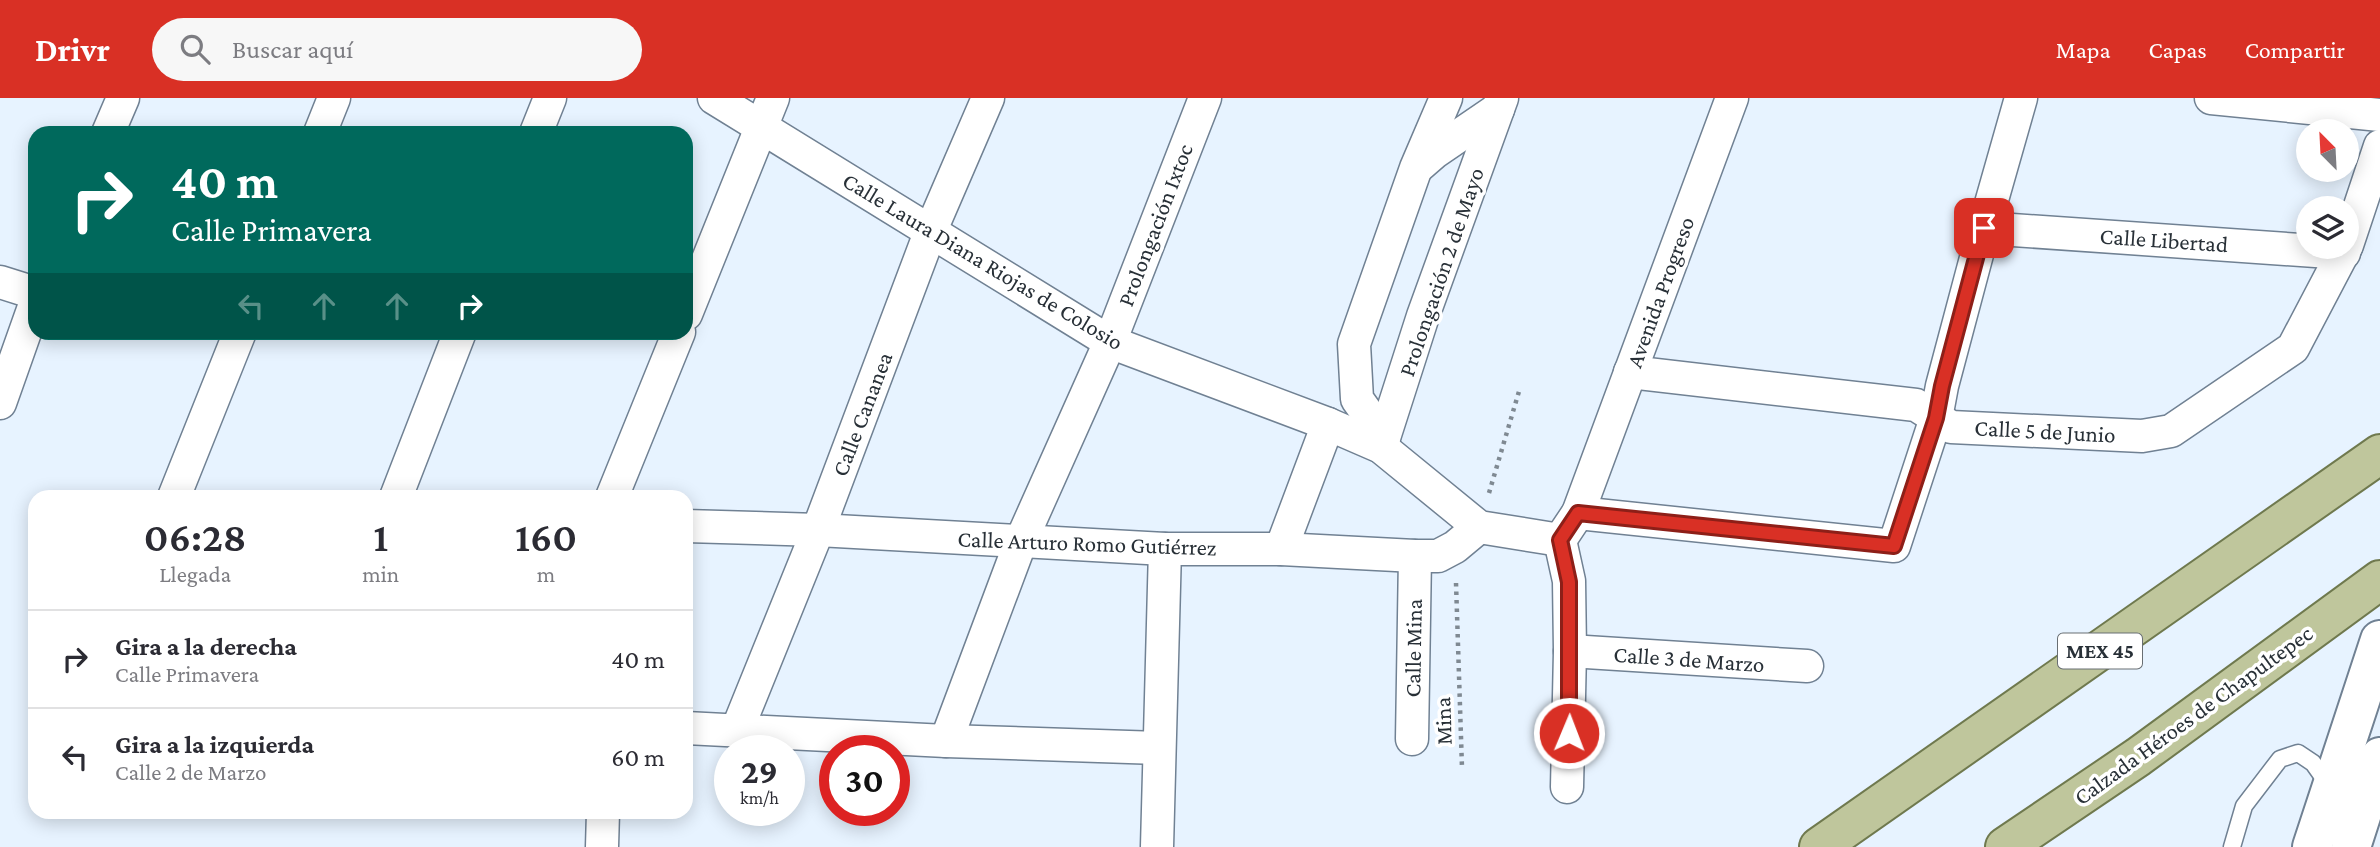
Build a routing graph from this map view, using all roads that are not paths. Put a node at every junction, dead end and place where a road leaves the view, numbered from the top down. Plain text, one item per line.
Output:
1 (123, 98) edge
2 (334, 98) edge
3 (550, 98) edge
4 (714, 98) edge
5 (773, 98) edge
6 (988, 98) edge
7 (1205, 98) edge
8 (1446, 98) edge
9 (1732, 98) edge
10 (2021, 98) edge
11 (2211, 98) edge
12 (1500, 104) edge
13 (2380, 115) edge
14 (111, 126) edge
15 (323, 126) edge
16 (539, 126) edge
17 (761, 128) junction
18 (2380, 146) edge
19 (1416, 168) junction
20 (2359, 209) edge
21 (1984, 228) junction
22 (931, 230) junction
23 (2296, 245) edge
24 (2340, 259) edge
25 (0, 282) edge
26 (28, 291) edge
27 (693, 297) edge
28 (28, 324) edge
29 (237, 340) edge
30 (457, 340) edge
31 (675, 340) edge
32 (1110, 342) junction
33 (1630, 372) junction
34 (0, 402) edge
35 (1936, 418) junction
36 (1328, 424) junction
37 (1383, 442) junction
38 (2380, 454) edge
39 (177, 490) edge
40 (399, 490) edge
41 (615, 490) edge
42 (1583, 500) junction
43 (693, 526) edge
44 (818, 530) junction
45 (1467, 537) junction
46 (1560, 540) junction
47 (1021, 541) junction
48 (1165, 549) junction
49 (1281, 549) junction
50 (1415, 556) junction
51 (2380, 580) edge
52 (2380, 640) edge
53 (1570, 651) junction
54 (1807, 666) dead end
55 (693, 728) edge
56 (737, 730) junction
57 (1412, 739) dead end
58 (946, 741) junction
59 (1159, 748) junction
60 (2380, 757) edge
61 (2335, 775) junction
62 (1567, 787) dead end
63 (603, 819) edge
64 (601, 847) edge
65 (1157, 847) edge
66 (1819, 847) edge
67 (2005, 847) edge
68 (2232, 847) edge
69 (2312, 847) edge
70 (2351, 847) edge

1 - 14 street
2 - 15 street
3 - 16 street
4 - 17 street, Calle Laura Diana Riojas de Colosio
5 - 17 street
6 - 22 street, Calle Cananea
7 - 32 street, Prolongación Ixtoc
8 - 19 street
9 - 33 street, Avenida Progreso
10 - 21 street
11 - 13 street
12 - 19 street
12 - 37 street, Prolongación 2 de Mayo
17 - 22 street, Calle Laura Diana Riojas de Colosio
17 - 27 street
18 - 20 street, Calle 5 de Junio
19 - 37 street
21 - 23 street, Calle Libertad
21 - 35 street
22 - 32 street, Calle Laura Diana Riojas de Colosio
22 - 44 street, Calle Cananea
24 - 35 street, Calle 5 de Junio
25 - 26 street
28 - 34 street
29 - 39 street
30 - 40 street
31 - 41 street
32 - 36 street, Calle Laura Diana Riojas de Colosio
32 - 47 street, Prolongación Ixtoc
33 - 35 street, Calle 5 de Junio
33 - 42 street, Avenida Progreso
35 - 42 street
36 - 37 street, Calle Laura Diana Riojas de Colosio
36 - 49 street
37 - 45 street
38 - 66 main road, MEX 45
42 - 46 street, Avenida Progreso
43 - 44 street, Calle Arturo Romo Gutiérrez
44 - 47 street, Calle Arturo Romo Gutiérrez
44 - 56 street, Calle Cananea
45 - 46 street
45 - 50 street, Calle Arturo Romo Gutiérrez
46 - 53 street
47 - 48 street, Calle Arturo Romo Gutiérrez
47 - 58 street, Prolongación Ixtoc
48 - 49 street, Calle Arturo Romo Gutiérrez
48 - 59 street
49 - 50 street, Calle Arturo Romo Gutiérrez
50 - 57 street, Calle Mina
51 - 67 main road, Calzada Héroes de Chapultepec
52 - 61 main road
53 - 54 street, Calle 3 de Marzo
53 - 62 street
55 - 56 street
56 - 58 street
58 - 59 street
59 - 65 street
60 - 70 main road
61 - 68 lane
61 - 69 main road
63 - 64 street

